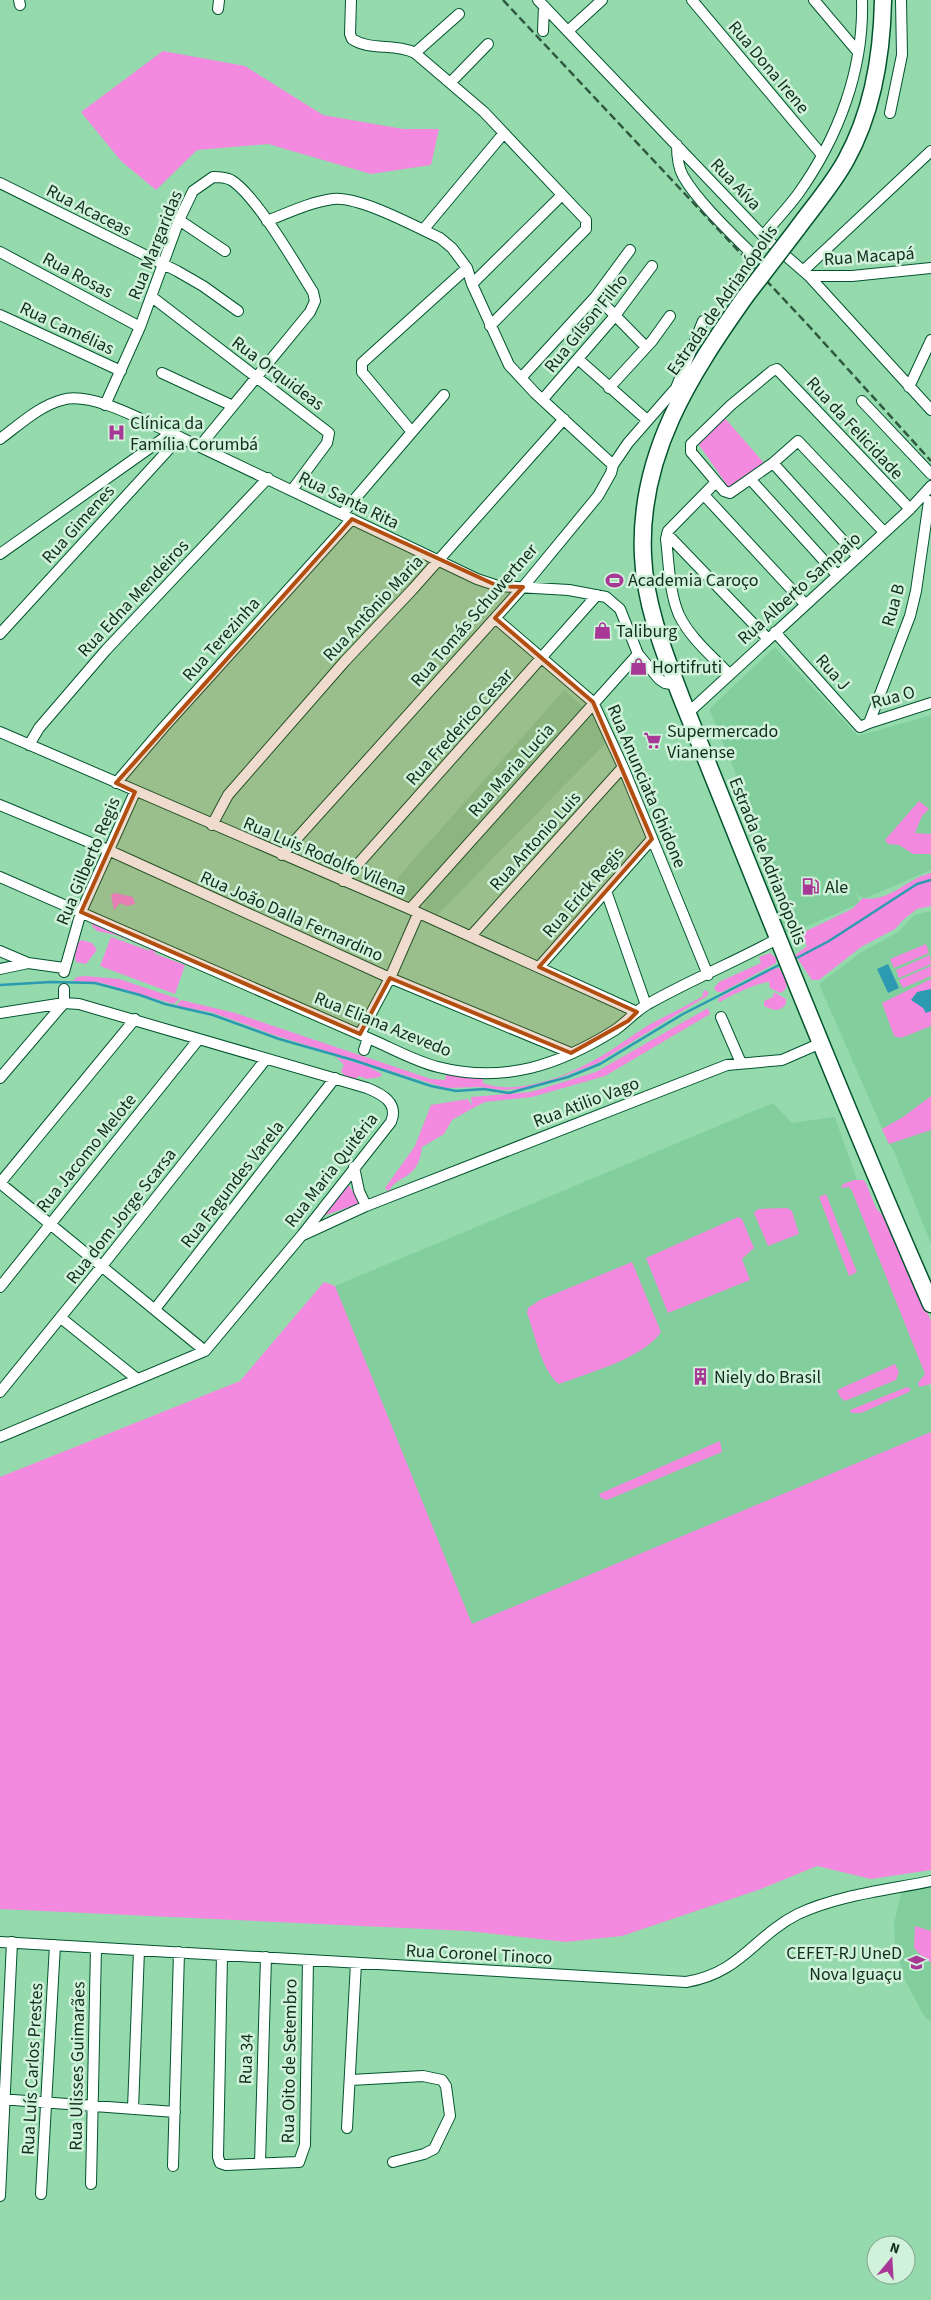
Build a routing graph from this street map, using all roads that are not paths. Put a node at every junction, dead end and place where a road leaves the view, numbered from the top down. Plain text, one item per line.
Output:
1 (350, 0) edge
2 (602, 0) edge
3 (692, 0) edge
4 (814, 0) edge
5 (862, 0) edge
6 (883, 0) edge
7 (901, 0) edge
8 (541, 3) edge
9 (459, 14) dead end
10 (544, 31) dead end
11 (568, 31) junction
12 (488, 44) dead end
13 (858, 52) junction
14 (415, 53) junction
15 (450, 83) junction
16 (890, 112) dead end
17 (504, 133) junction
18 (677, 145) junction
19 (931, 151) edge
20 (822, 155) junction
21 (0, 183) edge
22 (562, 195) junction
23 (284, 215) junction
24 (179, 220) junction
25 (267, 221) junction
26 (423, 230) junction
27 (275, 234) junction
28 (762, 236) junction
29 (630, 250) dead end
30 (225, 251) dead end
31 (0, 252) edge
32 (754, 256) dead end
33 (163, 266) junction
34 (652, 266) dead end
35 (467, 268) junction
36 (931, 268) edge
37 (806, 273) junction
38 (472, 284) junction
39 (596, 296) junction
40 (152, 297) junction
41 (238, 311) dead end
42 (0, 316) edge
43 (670, 316) dead end
44 (614, 317) junction
45 (703, 321) dead end
46 (490, 326) junction
47 (140, 328) junction
48 (931, 340) edge
49 (646, 347) junction
50 (578, 359) junction
51 (121, 371) junction
52 (162, 373) dead end
53 (257, 377) junction
54 (521, 378) junction
55 (909, 387) junction
56 (609, 388) junction
57 (679, 390) junction
58 (444, 395) dead end
59 (543, 399) junction
60 (862, 400) dead end
61 (927, 401) edge
62 (105, 405) junction
63 (232, 406) junction
64 (931, 410) edge
65 (564, 419) junction
66 (647, 420) junction
67 (412, 432) junction
68 (176, 435) junction
69 (0, 439) edge
70 (200, 446) junction
71 (773, 463) junction
72 (613, 465) junction
73 (931, 474) edge
74 (268, 478) junction
75 (752, 480) junction
76 (716, 482) junction
77 (931, 486) edge
78 (292, 490) junction
79 (704, 495) junction
80 (927, 500) edge
81 (910, 509) junction
82 (342, 514) junction
83 (352, 519) junction
84 (884, 532) junction
85 (666, 534) junction
86 (0, 554) edge
87 (858, 556) junction
88 (438, 561) junction
89 (837, 575) junction
90 (522, 587) junction
91 (597, 595) junction
92 (805, 604) junction
93 (495, 618) junction
94 (0, 634) edge
95 (771, 635) junction
96 (638, 654) junction
97 (542, 658) junction
98 (729, 674) junction
99 (676, 685) junction
100 (594, 702) junction
101 (931, 704) edge
102 (688, 713) junction
103 (871, 719) junction
104 (0, 732) edge
105 (29, 745) junction
106 (623, 767) junction
107 (116, 783) junction
108 (136, 792) junction
109 (0, 806) edge
110 (212, 825) junction
111 (652, 839) junction
112 (108, 850) junction
113 (282, 854) junction
114 (0, 877) edge
115 (343, 881) junction
116 (606, 892) junction
117 (81, 912) junction
118 (414, 912) junction
119 (471, 936) junction
120 (779, 943) junction
121 (0, 951) edge
122 (28, 963) junction
123 (540, 967) junction
124 (0, 969) edge
125 (708, 975) junction
126 (390, 978) junction
127 (64, 988) dead end
128 (64, 1003) junction
129 (646, 1005) junction
130 (636, 1012) junction
131 (0, 1013) edge
132 (721, 1017) dead end
133 (135, 1019) junction
134 (364, 1036) junction
135 (198, 1040) junction
136 (821, 1043) junction
137 (364, 1050) dead end
138 (572, 1053) junction
139 (266, 1059) junction
140 (741, 1063) junction
141 (0, 1078) edge
142 (335, 1078) junction
143 (354, 1167) junction
144 (0, 1183) edge
145 (366, 1206) junction
146 (50, 1224) junction
147 (302, 1235) junction
148 (102, 1266) junction
149 (0, 1287) edge
150 (931, 1304) edge
151 (155, 1309) junction
152 (61, 1318) junction
153 (205, 1351) junction
154 (136, 1379) junction
155 (0, 1392) edge
156 (0, 1437) edge
157 (931, 1881) edge
158 (0, 1942) edge
159 (12, 1942) junction
160 (55, 1945) junction
161 (96, 1948) junction
162 (139, 1950) junction
163 (179, 1952) junction
164 (222, 1955) junction
165 (266, 1957) junction
166 (308, 1960) junction
167 (356, 1963) junction
168 (351, 2080) junction
169 (2, 2100) edge
170 (46, 2103) junction
171 (91, 2106) junction
172 (133, 2109) junction
173 (175, 2112) junction
174 (347, 2128) dead end
175 (393, 2162) dead end
176 (260, 2163) junction
177 (173, 2166) dead end
178 (91, 2184) dead end
179 (41, 2194) dead end
180 (0, 2196) edge

1 - 14 street
2 - 11 street
3 - 20 street, Rua Dona Irene
4 - 13 street
5 - 13 street
6 - 57 main road, Estrada de Adrianópolis, bridge
7 - 16 street
8 - 10 street
8 - 11 street, Rua Aíva
9 - 14 street
11 - 18 street, Rua Aíva
12 - 15 street
13 - 20 street
14 - 15 street
15 - 17 street
17 - 22 street
17 - 26 street
18 - 28 street, Rua Aíva
18 - 32 street
19 - 37 street
20 - 28 street
21 - 33 street, Rua Acaceas
22 - 38 street
22 - 46 street
23 - 25 street
23 - 26 street
23 - 27 street
24 - 25 street, Rua Margaridas
24 - 30 street
24 - 33 street, Rua Margaridas
25 - 27 street, Rua Margaridas
26 - 35 street
27 - 53 street, Rua Margaridas
28 - 37 street, Rua Aíva
29 - 39 street
31 - 47 street, Rua Rosas
33 - 40 street, Rua Margaridas
33 - 41 street, Rua Orquideas
34 - 44 street, Rua Gílson Filho
35 - 38 street
35 - 67 street
36 - 37 street, Rua Macapá
37 - 55 street, Rua Aíva
38 - 46 street
39 - 44 street
39 - 54 street
40 - 47 street, Rua Margaridas
40 - 53 street, Rua Orquideas
42 - 51 street, Rua Camélias
43 - 49 street
44 - 49 street
44 - 50 street, Rua Gílson Filho
45 - 57 street, Rua Tomás Schuwertner
46 - 54 street
47 - 51 street, Rua Margaridas
48 - 55 street
49 - 56 street
50 - 56 street
50 - 59 street, Rua Gílson Filho
51 - 62 street, Rua Margaridas
52 - 63 street
53 - 63 street
53 - 78 street, Rua Orquideas
54 - 59 street
55 - 61 street, Rua Aíva
56 - 66 street
57 - 66 street, Rua Tomás Schuwertner
57 - 99 main road, Estrada de Adrianópolis
58 - 67 street
59 - 65 street
60 - 73 street
61 - 64 street, Rua Aíva
62 - 68 street, Rua Santa Rita
62 - 69 street, Rua Santa Rita
63 - 70 street
65 - 72 street
65 - 88 street, Rua Antônio Maria
66 - 72 street, Rua Tomás Schuwertner
67 - 82 street
68 - 70 street, Rua Santa Rita
68 - 86 street
68 - 94 street, Rua Gimenes
70 - 74 street, Rua Santa Rita
71 - 75 street
71 - 84 street
71 - 87 street
72 - 90 street, Rua Tomás Schuwertner
74 - 78 street, Rua Santa Rita
74 - 105 street, Rua Edna Mendeiros
75 - 76 street
75 - 89 street
76 - 79 street
76 - 81 street, Rua da Felicidade
77 - 80 street, Rua Alberto Sampaio
78 - 82 street, Rua Santa Rita
79 - 85 street
79 - 92 street
80 - 81 street, Rua Alberto Sampaio
80 - 103 street, Rua B
81 - 84 street, Rua Alberto Sampaio
82 - 83 street, Rua Santa Rita
83 - 88 street, Rua Santa Rita
83 - 107 street, Rua Terezinha
84 - 87 street, Rua Alberto Sampaio
85 - 95 street
85 - 98 street
87 - 89 street, Rua Alberto Sampaio
88 - 90 street, Rua Santa Rita
88 - 110 street, Rua Antônio Maria
89 - 92 street, Rua Alberto Sampaio
90 - 91 street, Rua Santa Rita
90 - 93 street, Rua Tomás Schuwertner
91 - 96 street, Rua Santa Rita
91 - 97 street, Rua Frederico Cesar
92 - 95 street, Rua Alberto Sampaio
93 - 97 street, Rua Anunciata Ghidone
93 - 113 street, Rua Tomás Schuwertner
95 - 98 street, Rua Alberto Sampaio
95 - 103 street, Rua J
96 - 99 street, Rua Santa Rita
96 - 100 street, Rua Maria Lucia
97 - 100 street, Rua Anunciata Ghidone
97 - 115 street, Rua Frederico Cesar
98 - 102 street, Rua Alberto Sampaio
99 - 102 main road, Estrada de Adrianópolis
100 - 106 street, Rua Anunciata Ghidone
100 - 118 street, Rua Maria Lucia
101 - 103 street, Rua O
102 - 120 main road, Estrada de Adrianópolis
104 - 105 street, Rua Luis Rodolfo Vilena
105 - 107 street, Rua Luis Rodolfo Vilena
106 - 111 street, Rua Anunciata Ghidone
106 - 119 street, Rua Antonio Luis
107 - 108 street, Rua Luis Rodolfo Vilena
108 - 110 street, Rua Luis Rodolfo Vilena
108 - 112 street, Rua Gilberto Regis
109 - 112 street, Rua João Dalla Fernardino
110 - 113 street, Rua Luis Rodolfo Vilena
111 - 116 street, Rua Erick Regis
111 - 125 street, Rua Anunciata Ghidone
112 - 117 street, Rua Gilberto Regis
112 - 126 street, Rua João Dalla Fernardino
113 - 115 street, Rua Luis Rodolfo Vilena
114 - 117 street, Rua Eliana Azevedo
115 - 118 street, Rua Luis Rodolfo Vilena
116 - 123 street, Rua Erick Regis
116 - 129 street
117 - 122 street, Rua Gilberto Regis
117 - 134 street, Rua Eliana Azevedo
118 - 119 street, Rua Luis Rodolfo Vilena
118 - 126 street, Rua Maria Lucia
119 - 123 street, Rua Luis Rodolfo Vilena
120 - 125 street, Rua Eliana Azevedo
120 - 136 main road, Estrada de Adrianópolis
121 - 122 street
122 - 124 street
123 - 130 street, Rua Luis Rodolfo Vilena
125 - 129 street, Rua Eliana Azevedo
126 - 134 street, Rua Maria Lucia
126 - 138 street, Rua João Dalla Fernardino
127 - 128 street
128 - 131 street, Rua Maria Quitéria
128 - 133 street, Rua Maria Quitéria
128 - 141 street
129 - 130 street, Rua Eliana Azevedo
130 - 138 street, Rua Eliana Azevedo
132 - 140 street
133 - 135 street, Rua Maria Quitéria
133 - 144 street
134 - 137 street, Rua Maria Lucia
134 - 138 street, Rua Eliana Azevedo
135 - 139 street, Rua Maria Quitéria
135 - 146 street, Rua Jacomo Melote
136 - 140 street, Rua Atilio Vago
136 - 150 main road, Estrada de Adrianópolis
139 - 142 street, Rua Maria Quitéria
139 - 148 street, Rua dom Jorge Scarsa
140 - 145 street, Rua Atilio Vago
142 - 143 street, Rua Maria Quitéria
142 - 151 street, Rua Fagundes Varela
143 - 145 street
143 - 147 street, Rua Maria Quitéria
144 - 146 street
145 - 147 street, Rua Atilio Vago
146 - 148 street
146 - 149 street, Rua Jacomo Melote
147 - 153 street, Rua Maria Quitéria
148 - 151 street
148 - 152 street, Rua dom Jorge Scarsa
151 - 153 street
152 - 154 street
152 - 155 street, Rua dom Jorge Scarsa
153 - 154 street, Rua Maria Quitéria
154 - 156 street, Rua Maria Quitéria
157 - 167 street, Rua Coronel Tinoco
158 - 159 street, Rua Coronel Tinoco
159 - 160 street, Rua Coronel Tinoco
159 - 169 street
160 - 161 street, Rua Coronel Tinoco
160 - 170 street, Rua Luís Carlos Prestes
161 - 162 street, Rua Coronel Tinoco
161 - 171 street, Rua Ulisses Guimarães
162 - 163 street, Rua Coronel Tinoco
162 - 172 street
163 - 164 street, Rua Coronel Tinoco
163 - 173 street
164 - 165 street, Rua Coronel Tinoco
164 - 176 street
165 - 166 street, Rua Coronel Tinoco
165 - 176 street, Rua 34
166 - 167 street, Rua Coronel Tinoco
166 - 176 street, Rua Oito de Setembro
167 - 168 street
168 - 174 street
168 - 175 street
169 - 170 street
169 - 180 street
170 - 171 street
170 - 179 street, Rua Luís Carlos Prestes
171 - 172 street
171 - 178 street, Rua Ulisses Guimarães
172 - 173 street
173 - 177 street

